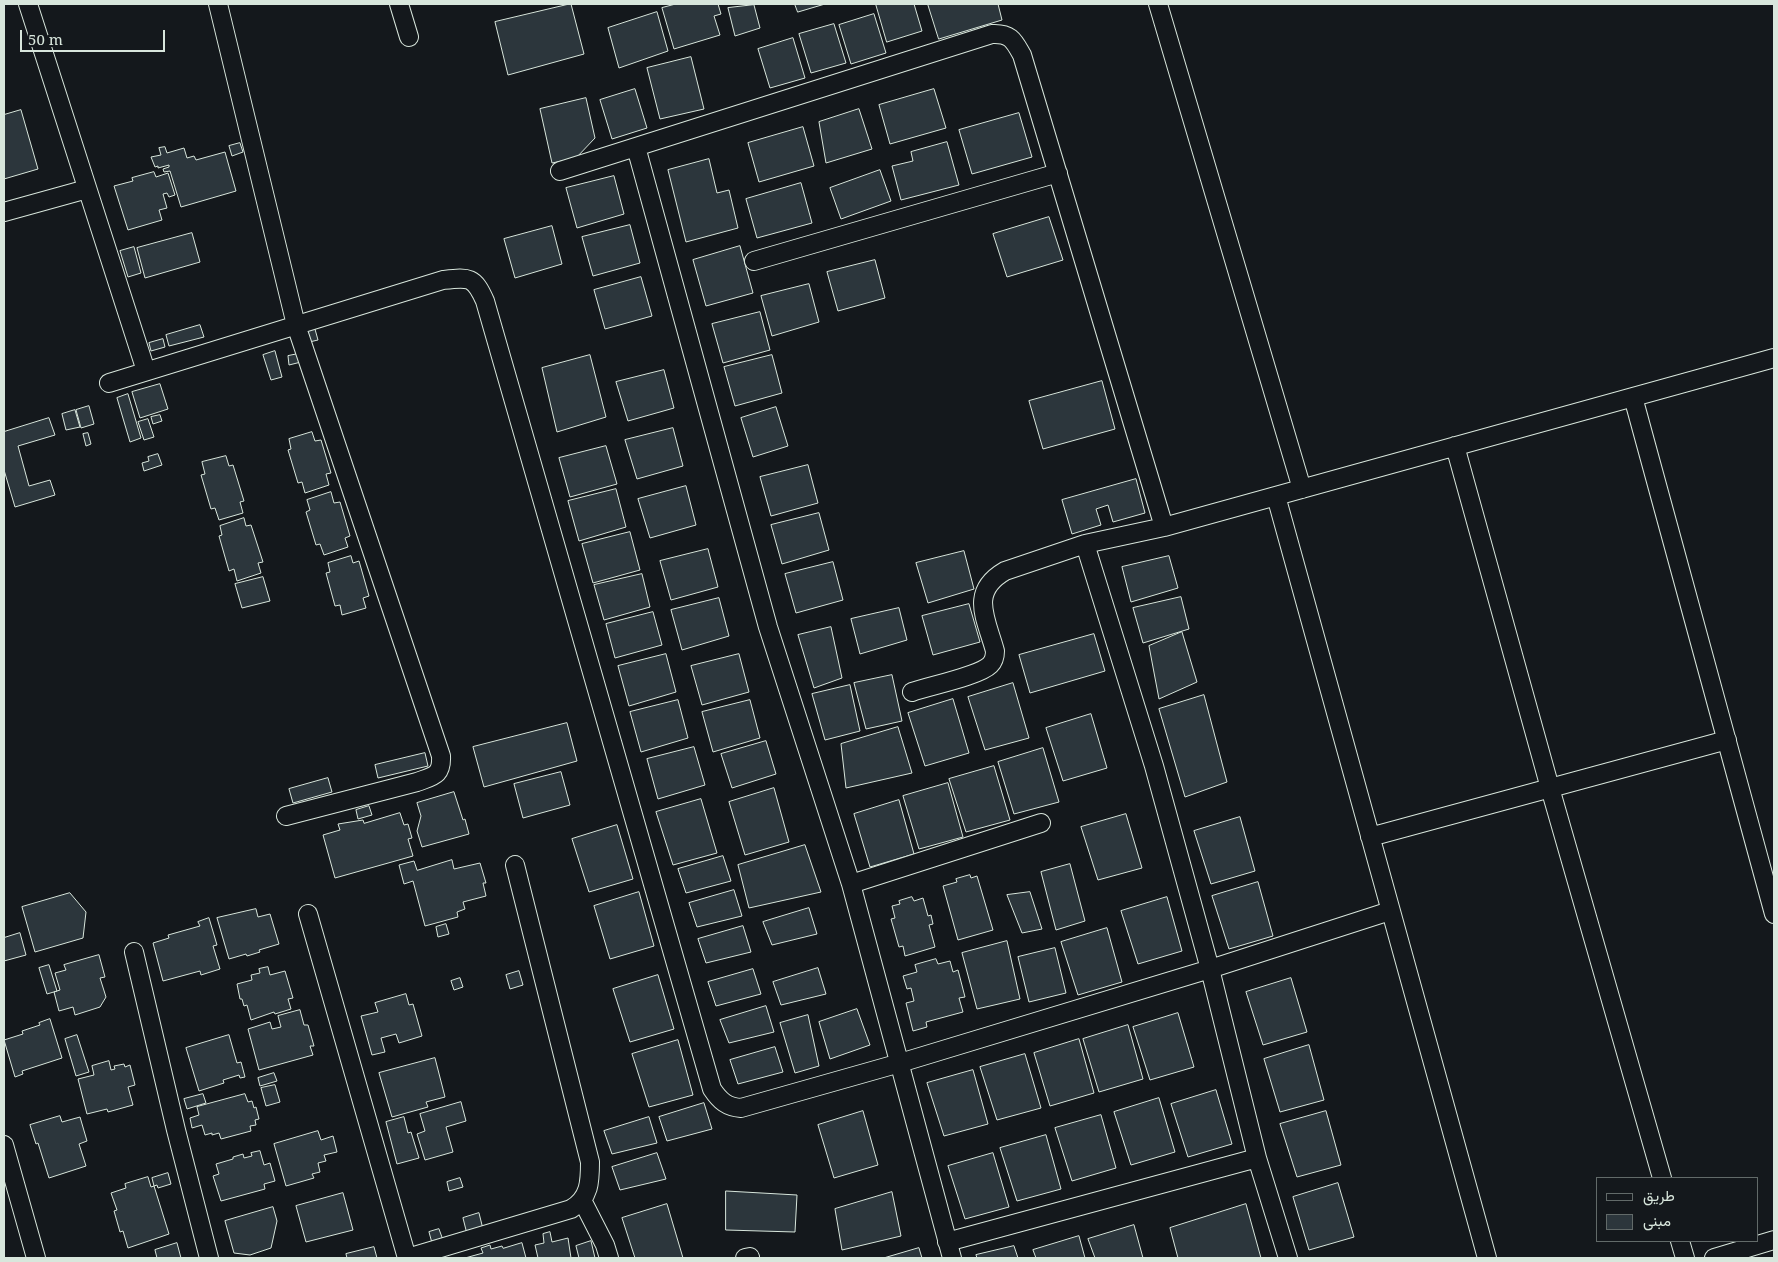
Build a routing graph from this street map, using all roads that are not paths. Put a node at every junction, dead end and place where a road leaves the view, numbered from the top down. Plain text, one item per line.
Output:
1 (28, 4) edge
2 (218, 4) edge
3 (399, 4) edge
4 (1158, 4) edge
5 (409, 37) dead end
6 (636, 147) junction
7 (560, 171) dead end
8 (1058, 173) junction
9 (88, 189) junction
10 (4, 212) edge
11 (754, 261) dead end
12 (296, 325) junction
13 (1774, 358) edge
14 (146, 372) junction
15 (109, 383) dead end
16 (1633, 397) junction
17 (1455, 446) junction
18 (1302, 489) junction
19 (1276, 496) junction
20 (1164, 527) junction
21 (1085, 544) junction
22 (912, 692) dead end
23 (1727, 740) junction
24 (1550, 788) junction
25 (286, 816) dead end
26 (1041, 823) dead end
27 (1370, 838) junction
28 (515, 865) dead end
29 (851, 884) junction
30 (1772, 896) edge
31 (1390, 911) junction
32 (308, 914) dead end
33 (1774, 914) edge
34 (134, 952) dead end
35 (1210, 968) junction
36 (900, 1063) junction
37 (4, 1145) edge
38 (1257, 1158) junction
39 (1662, 1177) edge
40 (582, 1200) junction
41 (1774, 1240) edge
42 (1680, 1242) edge
43 (949, 1250) edge
44 (36, 1258) edge
45 (209, 1258) edge
46 (407, 1258) edge
47 (609, 1258) edge
48 (1288, 1258) edge
49 (1488, 1258) edge
50 (1685, 1258) edge
51 (1714, 1258) edge

1 - 9 street
2 - 12 street
3 - 5 street
4 - 18 street
6 - 7 street
6 - 8 street
6 - 29 street
8 - 11 street
8 - 20 street
9 - 10 street
9 - 14 street
12 - 14 street
12 - 25 street
12 - 36 street
13 - 16 street
14 - 15 street
16 - 17 street
16 - 23 street
17 - 18 street
17 - 24 street
18 - 19 street
19 - 20 street
19 - 27 street
20 - 21 street
21 - 22 street
21 - 35 street
23 - 24 street
23 - 30 street
24 - 27 street
24 - 39 street
26 - 29 street
27 - 31 street
28 - 40 street
29 - 36 street
30 - 33 street
31 - 35 street
31 - 49 street
32 - 46 street
34 - 45 street
35 - 36 street
35 - 38 street
36 - 43 street
37 - 44 street
38 - 43 street
38 - 48 street
40 - 46 street
40 - 47 street
41 - 51 street
42 - 50 street

